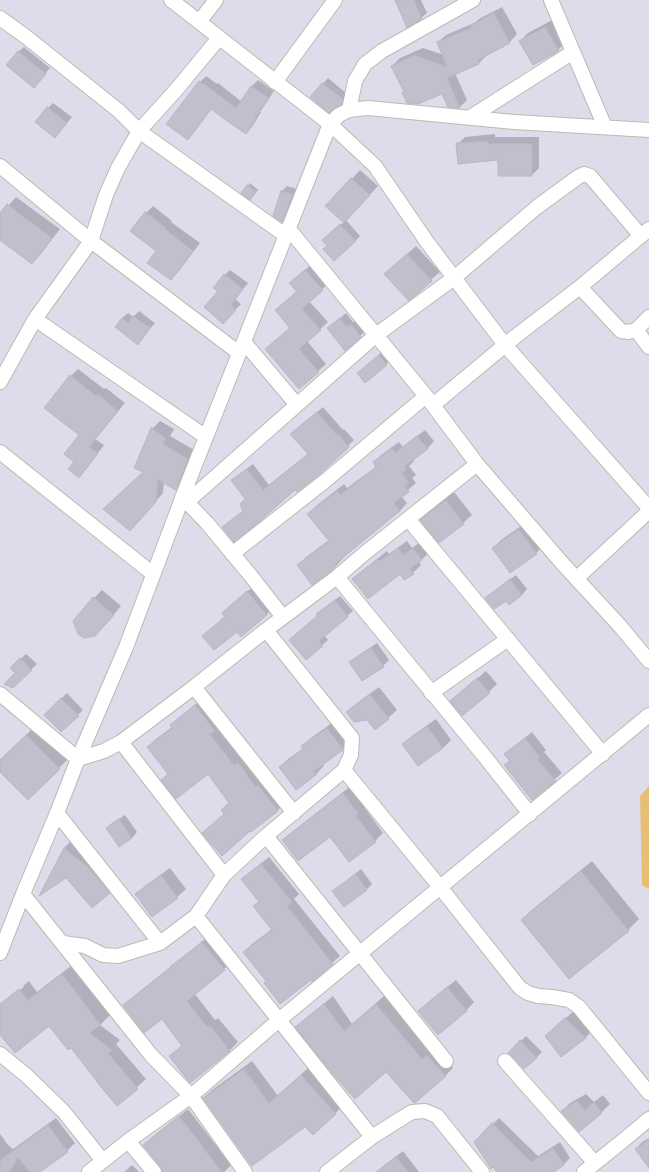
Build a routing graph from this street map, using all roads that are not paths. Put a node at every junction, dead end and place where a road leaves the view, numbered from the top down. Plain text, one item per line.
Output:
1 (171, 0) edge
2 (216, 0) edge
3 (335, 0) edge
4 (472, 0) edge
5 (551, 0) edge
6 (0, 18) edge
7 (199, 22) junction
8 (218, 38) junction
9 (573, 52) junction
10 (275, 82) junction
11 (349, 110) junction
12 (469, 118) junction
13 (330, 124) junction
14 (605, 127) junction
15 (649, 130) edge
16 (139, 131) junction
17 (0, 166) edge
18 (287, 232) junction
19 (645, 233) edge
20 (91, 241) junction
21 (454, 278) junction
22 (580, 287) junction
23 (649, 317) edge
24 (35, 319) junction
25 (636, 330) junction
26 (376, 335) junction
27 (505, 346) junction
28 (241, 347) junction
29 (649, 347) edge
30 (0, 382) edge
31 (430, 400) junction
32 (297, 405) junction
33 (206, 437) junction
34 (0, 452) edge
35 (477, 464) junction
36 (184, 500) junction
37 (649, 510) edge
38 (408, 519) junction
39 (232, 554) junction
40 (153, 574) junction
41 (336, 578) junction
42 (577, 578) junction
43 (283, 617) junction
44 (266, 630) junction
45 (508, 639) junction
46 (649, 661) edge
47 (194, 687) junction
48 (431, 693) junction
49 (0, 694) edge
50 (649, 715) edge
51 (121, 742) junction
52 (602, 754) junction
53 (78, 759) junction
54 (344, 770) junction
55 (294, 812) junction
56 (58, 813) junction
57 (530, 814) junction
58 (266, 836) junction
59 (224, 876) junction
60 (440, 887) junction
61 (23, 894) junction
62 (196, 916) junction
63 (63, 943) junction
64 (160, 943) junction
65 (0, 953) edge
66 (360, 954) junction
67 (279, 1020) junction
68 (0, 1054) edge
69 (446, 1061) dead end
70 (505, 1061) dead end
71 (648, 1090) edge
72 (191, 1096) junction
73 (649, 1119) edge
74 (372, 1137) junction
75 (128, 1141) junction
76 (103, 1161) junction
77 (590, 1168) edge
78 (89, 1172) edge
79 (154, 1172) edge
80 (245, 1172) edge
81 (326, 1172) edge
82 (482, 1172) edge

1 - 7 street
2 - 7 street
3 - 10 street
4 - 11 street
5 - 9 street
6 - 16 street
7 - 8 street
8 - 10 street
8 - 16 street
9 - 12 street
9 - 14 street
10 - 13 street
11 - 12 street
11 - 13 street
12 - 14 street
13 - 18 street
13 - 21 street
14 - 15 street
16 - 18 street
16 - 20 street
17 - 20 street
18 - 26 street
18 - 28 street
19 - 21 street
19 - 22 street
20 - 24 street
20 - 28 street
21 - 26 street
21 - 27 street
22 - 25 street
22 - 27 street
23 - 25 street
24 - 30 street
24 - 33 street
25 - 29 street
26 - 31 street
26 - 32 street
27 - 31 street
27 - 37 street
28 - 32 street
28 - 33 street
31 - 35 street
31 - 39 street
32 - 36 street
33 - 36 street
34 - 40 street
35 - 38 street
35 - 42 street
36 - 39 street
36 - 40 street
37 - 42 street
38 - 41 street
38 - 45 street
39 - 43 street
40 - 53 street
41 - 43 street
41 - 48 street
42 - 46 street
43 - 44 street
44 - 47 street
44 - 54 street
45 - 48 street
45 - 52 street
47 - 51 street
47 - 55 street
48 - 57 street
49 - 53 street
50 - 52 street
51 - 53 street
51 - 59 street
52 - 57 street
53 - 56 street
54 - 55 street
54 - 60 street
55 - 58 street
56 - 61 street
56 - 64 street
57 - 60 street
58 - 59 street
58 - 66 street
59 - 62 street
60 - 66 street
60 - 71 street
61 - 63 street
61 - 65 street
62 - 64 street
62 - 67 street
63 - 64 street
63 - 72 street
66 - 67 street
66 - 69 street
67 - 72 street
67 - 74 street
68 - 76 street
70 - 77 street
72 - 75 street
72 - 80 street
73 - 77 street
74 - 81 street
74 - 82 street
75 - 76 street
75 - 79 street
76 - 78 street

